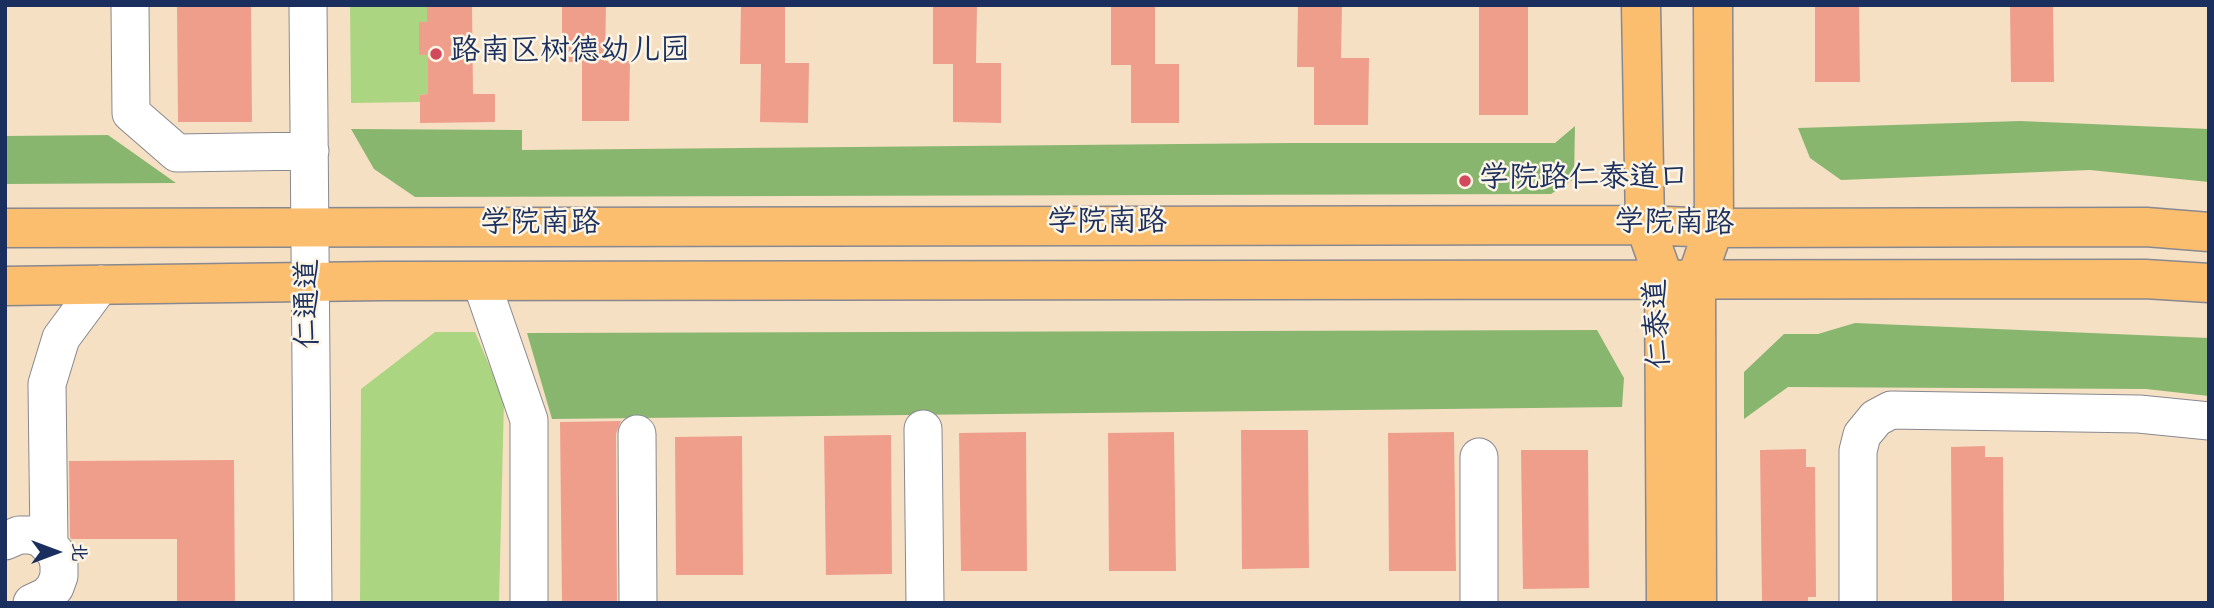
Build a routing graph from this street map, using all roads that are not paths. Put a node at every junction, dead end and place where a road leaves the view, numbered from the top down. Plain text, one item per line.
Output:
1 (130, 5) edge
2 (308, 5) edge
3 (1641, 5) edge
4 (1713, 5) edge
5 (310, 150) junction
6 (1645, 225) junction
7 (310, 226) junction
8 (5, 228) edge
9 (1714, 228) junction
10 (2209, 232) edge
11 (1680, 279) junction
12 (310, 281) junction
13 (481, 281) junction
14 (2209, 283) edge
15 (101, 284) junction
16 (5, 286) edge
17 (2209, 421) edge
18 (923, 429) dead end
19 (637, 434) dead end
20 (1479, 457) dead end
21 (5, 517) edge
22 (5, 541) edge
23 (49, 545) junction
24 (5, 597) edge
25 (19, 603) edge
26 (32, 603) edge
27 (313, 603) edge
28 (529, 603) edge
29 (638, 603) edge
30 (925, 603) edge
31 (1479, 603) edge
32 (1666, 603) edge
33 (1697, 603) edge
34 (1858, 603) edge

1 - 5 street
2 - 5 street, 仁通道
3 - 6 main road, 仁泰道
4 - 9 main road, 仁泰道
5 - 7 street, 仁通道
6 - 7 main road, 学院南路
6 - 9 main road, 学院南路
6 - 11 main road, 仁泰道
7 - 8 main road, 学院南路
7 - 12 street, 仁通道
9 - 10 main road, 学院南路
9 - 11 main road, 仁泰道
11 - 13 main road, 学院南路
11 - 14 main road, 学院南路
11 - 32 main road, 仁泰道
11 - 33 main road, 仁泰道
12 - 13 main road, 学院南路
12 - 15 main road, 学院南路
12 - 27 street, 仁通道
13 - 28 street
15 - 16 main road, 学院南路
15 - 23 street
17 - 34 street
18 - 30 street
19 - 29 street
20 - 31 street
21 - 22 street
22 - 23 street
23 - 26 street
24 - 25 street

